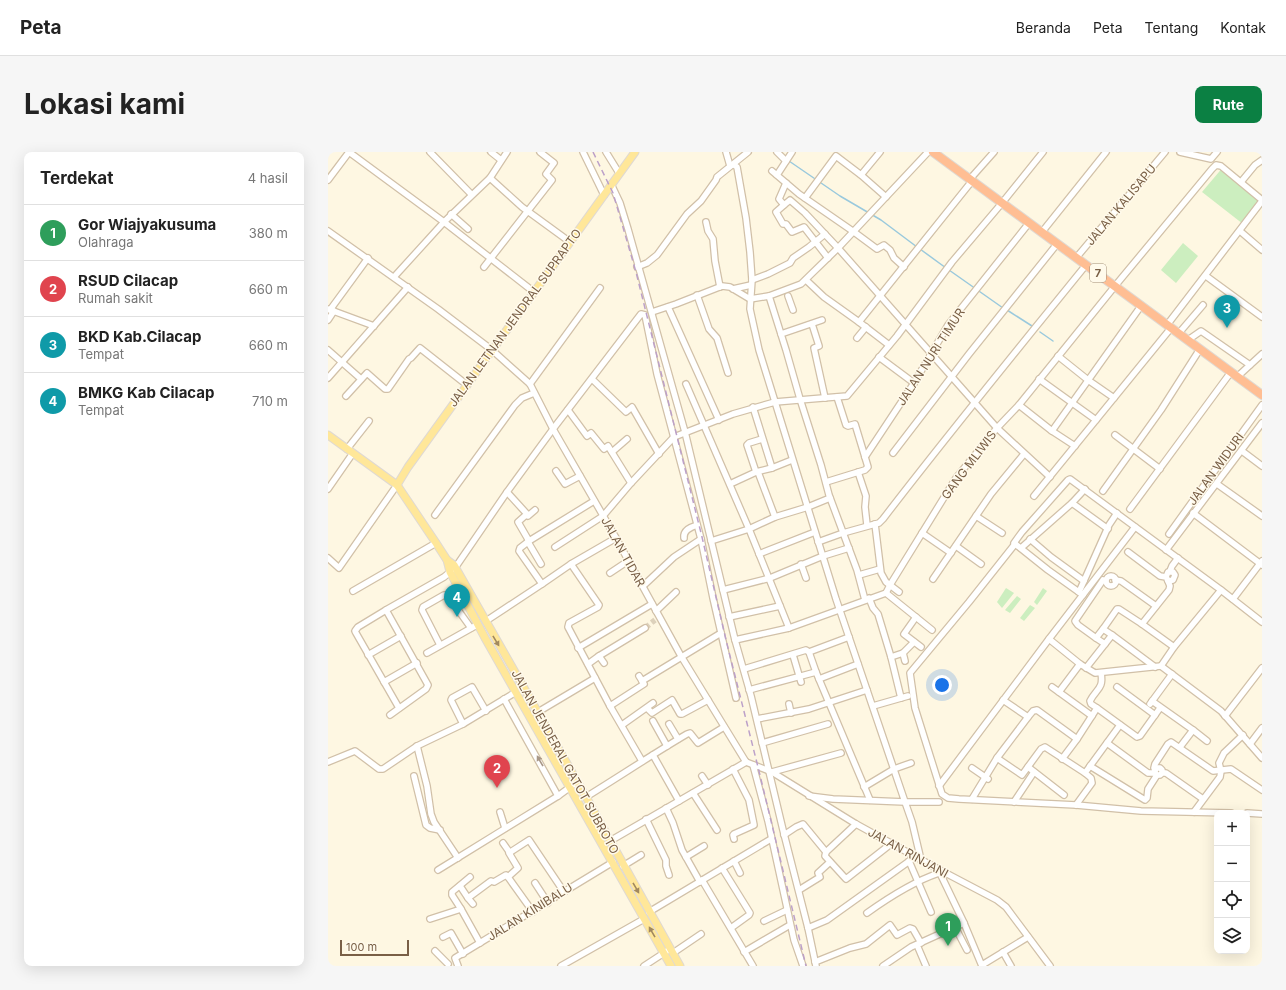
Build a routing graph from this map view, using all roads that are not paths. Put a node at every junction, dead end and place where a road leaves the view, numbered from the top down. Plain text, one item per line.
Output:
1 (349, 152) edge
2 (430, 152) edge
3 (491, 152) edge
4 (507, 152) edge
5 (540, 152) edge
6 (583, 152) edge
7 (606, 152) edge
8 (635, 152) edge
9 (726, 152) edge
10 (748, 152) edge
11 (777, 152) edge
12 (792, 152) edge
13 (880, 152) edge
14 (928, 152) edge
15 (933, 152) edge
16 (994, 152) edge
17 (1044, 152) edge
18 (1106, 152) edge
19 (1165, 152) edge
20 (1180, 152) edge
21 (1217, 152) edge
22 (837, 154) edge
23 (1212, 159) junction
24 (501, 160) junction
25 (787, 160) junction
26 (1262, 160) edge
27 (732, 165) junction
28 (1216, 166) junction
29 (619, 173) junction
30 (861, 175) junction
31 (490, 178) junction
32 (328, 180) edge
33 (971, 180) junction
34 (1241, 182) junction
35 (786, 183) junction
36 (611, 184) junction
37 (782, 192) junction
38 (471, 194) junction
39 (604, 195) junction
40 (886, 197) junction
41 (805, 198) junction
42 (790, 200) junction
43 (1262, 201) edge
44 (1002, 203) junction
45 (784, 205) junction
46 (528, 212) junction
47 (451, 214) junction
48 (812, 221) junction
49 (444, 222) junction
50 (706, 222) dead end
51 (1030, 222) junction
52 (804, 227) junction
53 (468, 229) dead end
54 (328, 231) edge
55 (1240, 231) junction
56 (854, 232) junction
57 (1042, 232) junction
58 (825, 234) junction
59 (570, 242) junction
60 (816, 242) junction
61 (1057, 244) junction
62 (838, 248) junction
63 (1262, 250) edge
64 (368, 258) junction
65 (491, 258) junction
66 (828, 258) junction
67 (1076, 258) junction
68 (1086, 264) junction
69 (904, 266) junction
70 (484, 267) dead end
71 (637, 267) junction
72 (1206, 276) junction
73 (394, 277) junction
74 (806, 280) junction
75 (752, 283) junction
76 (720, 286) junction
77 (1115, 286) junction
78 (408, 287) junction
79 (600, 288) dead end
80 (733, 289) junction
81 (534, 292) junction
82 (787, 293) junction
83 (697, 295) junction
84 (769, 296) junction
85 (880, 296) junction
86 (750, 299) junction
87 (1203, 305) dead end
88 (1141, 306) junction
89 (668, 307) junction
90 (331, 310) edge
91 (793, 310) dead end
92 (652, 312) junction
93 (1262, 317) edge
94 (328, 320) edge
95 (822, 320) dead end
96 (859, 322) junction
97 (812, 324) junction
98 (906, 324) junction
99 (374, 326) junction
100 (1169, 326) junction
101 (866, 327) junction
102 (1179, 333) junction
103 (781, 334) junction
104 (857, 338) dead end
105 (1188, 340) junction
106 (889, 345) junction
107 (1200, 349) junction
108 (328, 350) edge
109 (492, 350) junction
110 (932, 354) junction
111 (1262, 354) edge
112 (1058, 356) junction
113 (879, 357) junction
114 (342, 362) junction
115 (1250, 365) junction
116 (728, 373) dead end
117 (1234, 375) junction
118 (952, 377) junction
119 (328, 378) edge
120 (361, 379) junction
121 (592, 379) junction
122 (1039, 379) junction
123 (1088, 380) junction
124 (914, 382) junction
125 (530, 384) junction
126 (686, 384) dead end
127 (467, 385) junction
128 (534, 393) junction
129 (1262, 395) edge
130 (346, 396) dead end
131 (837, 397) junction
132 (825, 398) junction
133 (1114, 398) junction
134 (800, 399) junction
135 (775, 402) junction
136 (1071, 403) junction
137 (975, 404) junction
138 (1019, 405) junction
139 (1262, 405) edge
140 (753, 407) junction
141 (568, 410) junction
142 (719, 420) junction
143 (1096, 420) junction
144 (368, 421) dead end
145 (1262, 423) edge
146 (704, 426) junction
147 (997, 428) junction
148 (553, 429) junction
149 (1052, 431) junction
150 (685, 432) junction
151 (328, 435) edge
152 (1115, 435) dead end
153 (674, 437) junction
154 (762, 438) junction
155 (627, 439) dead end
156 (1075, 446) junction
157 (1133, 449) junction
158 (1242, 450) junction
159 (350, 451) junction
160 (612, 452) junction
161 (893, 453) dead end
162 (659, 454) junction
163 (1024, 454) junction
164 (865, 457) junction
165 (792, 460) junction
166 (1262, 466) edge
167 (772, 468) junction
168 (1160, 469) junction
169 (556, 471) dead end
170 (757, 472) junction
171 (858, 472) junction
172 (580, 476) junction
173 (1050, 477) junction
174 (826, 482) junction
175 (631, 483) junction
176 (730, 484) junction
177 (1216, 484) junction
178 (397, 486) junction
179 (328, 489) edge
180 (1085, 489) junction
181 (1103, 491) dead end
182 (507, 492) junction
183 (1034, 496) dead end
184 (830, 498) junction
185 (594, 501) junction
186 (1072, 503) junction
187 (808, 507) junction
188 (1130, 509) dead end
189 (535, 510) dead end
190 (1117, 513) junction
191 (1193, 513) junction
192 (527, 514) junction
193 (435, 515) dead end
194 (603, 516) junction
195 (976, 516) junction
196 (1262, 516) edge
197 (775, 517) junction
198 (875, 524) junction
199 (697, 525) junction
200 (867, 525) junction
201 (1135, 527) junction
202 (1108, 528) junction
203 (749, 529) junction
204 (815, 532) junction
205 (843, 533) junction
206 (922, 533) junction
207 (1002, 533) dead end
208 (1169, 534) dead end
209 (616, 538) junction
210 (684, 538) dead end
211 (701, 539) junction
212 (1030, 539) junction
213 (711, 541) junction
214 (529, 542) junction
215 (818, 542) junction
216 (436, 543) junction
217 (1015, 544) junction
218 (956, 546) junction
219 (555, 547) dead end
220 (849, 548) junction
221 (1021, 548) junction
222 (1166, 550) junction
223 (1128, 552) dead end
224 (951, 553) junction
225 (759, 554) junction
226 (823, 556) junction
227 (328, 558) edge
228 (1178, 558) junction
229 (628, 561) junction
230 (1261, 563) edge
231 (541, 564) dead end
232 (571, 564) junction
233 (801, 564) junction
234 (981, 564) dead end
235 (880, 569) junction
236 (453, 570) junction
237 (1170, 571) junction
238 (610, 573) dead end
239 (859, 575) junction
240 (1096, 577) junction
241 (770, 578) junction
242 (806, 578) dead end
243 (933, 579) dead end
244 (1167, 579) junction
245 (1105, 580) junction
246 (1084, 581) junction
247 (542, 584) junction
248 (890, 585) junction
249 (643, 586) junction
250 (723, 590) junction
251 (1221, 590) junction
252 (353, 591) dead end
253 (676, 592) dead end
254 (900, 592) dead end
255 (886, 593) junction
256 (1081, 594) junction
257 (867, 599) junction
258 (1233, 599) junction
259 (652, 604) junction
260 (780, 606) junction
261 (1156, 606) junction
262 (386, 610) junction
263 (840, 610) junction
264 (656, 611) junction
265 (729, 617) junction
266 (916, 617) junction
267 (482, 622) junction
268 (1262, 622) edge
269 (1142, 624) junction
270 (472, 628) junction
271 (645, 628) tunnel mouth
272 (789, 628) junction
273 (1103, 629) junction
274 (932, 630) dead end
275 (721, 633) junction
276 (1112, 635) junction
277 (401, 636) junction
278 (849, 637) junction
279 (1096, 638) junction
280 (1049, 639) junction
281 (734, 640) junction
282 (914, 642) junction
283 (1105, 644) junction
284 (440, 646) junction
285 (921, 647) dead end
286 (1174, 647) junction
287 (578, 648) junction
288 (809, 652) junction
289 (427, 653) dead end
290 (903, 653) junction
291 (368, 655) junction
292 (793, 655) junction
293 (599, 656) junction
294 (681, 656) junction
295 (891, 657) junction
296 (905, 661) dead end
297 (417, 663) junction
298 (604, 663) dead end
299 (588, 664) junction
300 (858, 664) junction
301 (1080, 664) junction
302 (1158, 666) junction
303 (1086, 668) junction
304 (1262, 668) edge
305 (744, 669) junction
306 (816, 672) junction
307 (1101, 673) junction
308 (1172, 674) junction
309 (595, 678) junction
310 (819, 679) junction
311 (800, 680) junction
312 (384, 682) junction
313 (524, 687) junction
314 (1052, 687) dead end
315 (1117, 687) dead end
316 (749, 690) junction
317 (867, 690) junction
318 (516, 692) junction
319 (1059, 692) junction
320 (908, 696) dead end
321 (736, 698) dead end
322 (901, 698) junction
323 (504, 699) junction
324 (708, 700) junction
325 (1003, 700) junction
326 (1152, 701) junction
327 (830, 702) junction
328 (653, 703) dead end
329 (789, 704) dead end
330 (610, 706) junction
331 (873, 706) junction
332 (399, 708) junction
333 (647, 708) junction
334 (1097, 708) junction
335 (1160, 708) junction
336 (1147, 709) junction
337 (486, 711) junction
338 (538, 712) junction
339 (791, 713) junction
340 (390, 715) dead end
341 (1155, 715) junction
342 (1092, 716) junction
343 (1225, 716) junction
344 (1028, 717) junction
345 (757, 719) junction
346 (653, 721) dead end
347 (463, 724) junction
348 (622, 724) junction
349 (670, 724) dead end
350 (828, 724) dead end
351 (1120, 725) junction
352 (724, 727) junction
353 (1262, 728) edge
354 (1193, 730) junction
355 (1243, 735) junction
356 (1077, 739) junction
357 (678, 740) junction
358 (1207, 741) dead end
359 (762, 743) junction
360 (1107, 743) junction
361 (1250, 744) junction
362 (418, 746) junction
363 (668, 746) junction
364 (1180, 747) junction
365 (841, 753) dead end
366 (653, 755) junction
367 (997, 758) junction
368 (1262, 758) edge
369 (1062, 759) junction
370 (642, 761) junction
371 (328, 762) edge
372 (746, 762) junction
373 (911, 763) dead end
374 (753, 765) junction
375 (1090, 766) junction
376 (1028, 767) junction
377 (972, 768) dead end
378 (733, 769) junction
379 (894, 769) junction
380 (1221, 771) junction
381 (770, 772) junction
382 (1034, 772) junction
383 (1085, 773) junction
384 (1158, 773) junction
385 (1022, 775) junction
386 (414, 776) dead end
387 (702, 776) dead end
388 (987, 778) junction
389 (1028, 780) junction
390 (577, 782) junction
391 (708, 785) junction
392 (939, 786) junction
393 (569, 787) junction
394 (864, 787) junction
395 (1262, 790) edge
396 (693, 793) junction
397 (1064, 795) dead end
398 (558, 796) junction
399 (810, 796) junction
400 (586, 797) junction
401 (972, 799) junction
402 (1203, 799) junction
403 (679, 800) junction
404 (870, 800) junction
405 (904, 802) junction
406 (939, 802) dead end
407 (1014, 802) junction
408 (1076, 805) junction
409 (666, 808) junction
410 (500, 812) dead end
411 (1194, 812) junction
412 (1214, 813) edge
413 (431, 814) junction
414 (1250, 814) edge
415 (1262, 814) edge
416 (424, 816) junction
417 (646, 819) junction
418 (856, 824) junction
419 (505, 828) junction
420 (440, 830) junction
421 (717, 830) dead end
422 (784, 835) junction
423 (734, 839) dead end
424 (771, 839) junction
425 (610, 841) junction
426 (503, 843) dead end
427 (892, 843) junction
428 (704, 846) dead end
429 (826, 852) junction
430 (510, 853) junction
431 (641, 854) dead end
432 (686, 857) junction
433 (915, 857) junction
434 (458, 858) junction
435 (921, 860) junction
436 (734, 861) junction
437 (613, 862) junction
438 (830, 862) junction
439 (909, 862) junction
440 (623, 866) junction
441 (722, 868) junction
442 (438, 870) dead end
443 (938, 871) junction
444 (740, 873) dead end
445 (506, 875) junction
446 (669, 875) dead end
447 (470, 877) dead end
448 (701, 881) junction
449 (535, 882) dead end
450 (918, 882) junction
451 (460, 886) junction
452 (798, 890) junction
453 (564, 892) junction
454 (468, 898) junction
455 (548, 902) junction
456 (473, 904) dead end
457 (461, 909) junction
458 (786, 910) junction
459 (533, 912) junction
460 (649, 912) junction
461 (931, 912) dead end
462 (868, 913) dead end
463 (444, 915) junction
464 (430, 919) dead end
465 (644, 919) junction
466 (447, 921) dead end
467 (764, 921) dead end
468 (964, 923) junction
469 (790, 925) junction
470 (955, 927) junction
471 (731, 928) junction
472 (808, 928) junction
473 (701, 934) dead end
474 (443, 937) dead end
475 (1028, 937) junction
476 (480, 943) junction
477 (919, 944) junction
478 (967, 950) dead end
479 (435, 951) dead end
480 (669, 952) junction
481 (744, 952) junction
482 (1003, 952) junction
483 (463, 954) junction
484 (455, 958) junction
485 (815, 964) edge
486 (448, 965) edge
487 (458, 966) edge
488 (560, 966) edge
489 (644, 966) edge
490 (671, 966) edge
491 (680, 966) edge
492 (753, 966) edge
493 (803, 966) edge
494 (883, 966) edge
495 (926, 966) edge
496 (982, 966) edge
497 (1011, 966) edge
498 (1050, 966) edge

1 - 32 street
1 - 49 street
2 - 38 street
3 - 24 street
4 - 24 street
5 - 46 street
6 - 39 street
7 - 29 street
8 - 29 main road, JALAN LETNAN JENDRAL SUPRAPTO
9 - 27 street
10 - 27 street
11 - 25 street
12 - 25 street
13 - 30 street
14 - 40 street
15 - 33 highway, 7
16 - 33 street
17 - 44 street
18 - 57 street
19 - 67 street, JALAN KALISAPU
20 - 23 street
21 - 23 street
22 - 30 street
22 - 41 street
23 - 28 street
24 - 31 street
25 - 35 street
26 - 34 street
27 - 71 street
27 - 75 street
28 - 34 street
28 - 77 street, GANG MLIWIS
29 - 36 main road, JALAN LETNAN JENDRAL SUPRAPTO
30 - 40 street
31 - 38 street
31 - 46 street
33 - 44 highway, 7
33 - 69 street
34 - 43 street
35 - 37 street
35 - 41 street
36 - 39 main road, JALAN LETNAN JENDRAL SUPRAPTO
36 - 71 street
37 - 42 street
37 - 45 street
38 - 47 street
39 - 59 main road, JALAN LETNAN JENDRAL SUPRAPTO
40 - 56 street
41 - 56 street
42 - 45 street
42 - 48 street
43 - 55 street
44 - 51 highway, 7
44 - 98 street
45 - 52 street
46 - 59 street
46 - 65 street
47 - 49 street
47 - 53 street
48 - 52 street
48 - 58 street
49 - 65 street
49 - 73 street
50 - 76 street
51 - 57 highway, 7
51 - 110 street, JALAN NURI TIMUR
52 - 60 street
54 - 64 street, JALAN TIDAR
55 - 63 street
55 - 72 street
56 - 62 street
56 - 69 street
57 - 61 highway, 7
58 - 60 street
58 - 62 street
59 - 81 main road, JALAN LETNAN JENDRAL SUPRAPTO
60 - 66 street
60 - 75 street
61 - 67 highway, 7
61 - 118 street
62 - 66 street
62 - 85 street
64 - 73 street, JALAN TIDAR
64 - 90 street
65 - 70 street
65 - 81 street
66 - 74 street
67 - 68 highway, 7
68 - 77 highway, 7
68 - 137 street
69 - 85 street
71 - 92 street
72 - 93 street
72 - 100 street
73 - 78 street, JALAN TIDAR
74 - 82 street
74 - 96 street
75 - 80 street
75 - 86 street
76 - 80 street
76 - 83 street
77 - 88 highway, 7
77 - 112 street, GANG MLIWIS
78 - 99 street
78 - 109 street, JALAN TIDAR
79 - 125 street
80 - 86 street
81 - 109 main road, JALAN LETNAN JENDRAL SUPRAPTO
82 - 84 street
82 - 91 street
83 - 89 street
83 - 116 street
84 - 86 street
84 - 103 street
85 - 96 street
85 - 98 street
86 - 135 street
87 - 102 street
88 - 100 highway, 7
88 - 123 street
89 - 92 street
89 - 142 street
90 - 94 street
90 - 99 street
92 - 150 street
95 - 97 street
96 - 101 street
97 - 103 street
97 - 132 street
98 - 106 street
98 - 110 street
99 - 114 street
100 - 102 highway, 7
100 - 133 street
101 - 104 street
101 - 106 street
102 - 105 highway, 7
103 - 134 street
105 - 107 highway, 7
105 - 115 street
106 - 113 street
107 - 117 highway, 7
107 - 157 street
108 - 114 street
109 - 125 street, JALAN TIDAR
109 - 127 main road, JALAN LETNAN JENDRAL SUPRAPTO
110 - 118 street
110 - 124 street, JALAN NURI TIMUR
111 - 115 street
112 - 122 street, GANG MLIWIS
112 - 123 street
113 - 124 street
113 - 131 street
114 - 119 street
114 - 120 street
115 - 117 street
117 - 129 highway, 7
117 - 168 street
118 - 137 street
118 - 161 street
120 - 127 street
120 - 130 street
121 - 141 street
121 - 153 street
121 - 162 street
122 - 136 street
122 - 138 street, GANG MLIWIS
123 - 133 street
123 - 136 street
124 - 164 street, JALAN NURI TIMUR
125 - 128 street, JALAN TIDAR
126 - 146 street
127 - 178 main road, JALAN LETNAN JENDRAL SUPRAPTO
128 - 148 street, JALAN TIDAR
128 - 193 street
131 - 132 street
131 - 164 street
132 - 134 street
133 - 143 street
134 - 135 street
134 - 174 street
135 - 140 street
135 - 165 street
136 - 143 street
136 - 149 street
137 - 147 street
137 - 198 street
138 - 147 street, GANG MLIWIS
138 - 149 street
139 - 208 street, JALAN WIDURI
140 - 142 street
140 - 154 street
141 - 148 street
141 - 160 street
142 - 146 street
143 - 156 street
144 - 159 street
145 - 158 street
146 - 150 street
146 - 176 street
147 - 163 street
147 - 206 street, GANG MLIWIS
148 - 172 street, JALAN TIDAR
148 - 182 street
149 - 156 street
150 - 153 street
150 - 213 street
151 - 159 main road, JALAN JENDERAL GATOT SUBROTO
152 - 157 street
153 - 162 street
153 - 199 street
154 - 167 street
154 - 170 street
155 - 160 street
156 - 173 street
157 - 168 street
157 - 181 street
158 - 166 street
158 - 177 street
159 - 178 main road, JALAN JENDERAL GATOT SUBROTO
159 - 179 street
160 - 175 street
162 - 175 street
163 - 173 street
163 - 195 street
164 - 171 street, JALAN NURI TIMUR
165 - 167 street
165 - 187 street
167 - 170 street
168 - 188 street
169 - 172 street
170 - 176 street
170 - 197 street
171 - 174 street
171 - 200 street
172 - 185 street, JALAN TIDAR
173 - 183 street
174 - 184 street
175 - 194 street
176 - 203 street
177 - 191 street
177 - 196 street
178 - 216 main road, JALAN JENDERAL GATOT SUBROTO
178 - 227 street
180 - 186 street
180 - 190 street
180 - 217 street
182 - 192 street
182 - 236 street
184 - 187 street
184 - 205 street
185 - 194 street, JALAN TIDAR
185 - 214 street
186 - 202 street
186 - 212 street
187 - 197 street
187 - 204 street
189 - 192 street
190 - 201 street
190 - 202 street
191 - 222 street
191 - 230 street
192 - 214 street
194 - 209 street, JALAN TIDAR
194 - 219 street
195 - 207 street
195 - 218 street
197 - 203 street
198 - 200 street
198 - 235 street
199 - 210 street
199 - 211 street
200 - 205 street
201 - 222 street
201 - 240 street
202 - 246 street
203 - 213 street
203 - 225 street
204 - 215 street
204 - 225 street
205 - 215 street
205 - 220 street
206 - 224 street
206 - 248 street, GANG MLIWIS
209 - 229 street, JALAN TIDAR
209 - 232 street
211 - 249 street
211 - 275 street
212 - 221 street
212 - 246 street
213 - 250 street
214 - 231 street
214 - 247 street
215 - 226 street
216 - 236 main road, JALAN JENDERAL GATOT SUBROTO
216 - 252 street
217 - 221 street
217 - 392 street
218 - 224 street
218 - 234 street
220 - 226 street
220 - 239 street
221 - 256 street
222 - 228 street
223 - 244 street
224 - 243 street
225 - 241 street
226 - 233 street
226 - 263 street
228 - 237 street
228 - 251 street
229 - 238 street
229 - 249 street, JALAN TIDAR
230 - 258 street
232 - 247 street
232 - 287 street
233 - 241 street
233 - 242 street
235 - 239 street
235 - 248 street
236 - 262 street
236 - 267 main road, JALAN JENDERAL GATOT SUBROTO
237 - 244 street
237 - 244 street
239 - 257 street
240 - 245 street
240 - 256 street
241 - 250 street
241 - 260 street
244 - 261 street
245 - 261 street
245 - 279 street
246 - 256 street
247 - 267 street
248 - 254 street
248 - 255 street, GANG MLIWIS
249 - 259 street, JALAN TIDAR
250 - 265 street
251 - 258 street
251 - 286 street
253 - 264 street
255 - 257 street
255 - 266 street
256 - 280 street
257 - 263 street
257 - 295 street
258 - 268 street
259 - 264 street, JALAN TIDAR
259 - 287 street
260 - 265 street
260 - 272 street
261 - 269 street
262 - 277 street
262 - 291 street
263 - 272 street
263 - 278 street
264 - 294 street, JALAN TIDAR
265 - 281 street
266 - 274 street
266 - 282 street
267 - 270 street
267 -> 313 main road, JALAN JENDERAL GATOT SUBROTO
267 - 318 main road, JALAN JENDERAL GATOT SUBROTO
269 - 273 street
269 - 286 street
270 - 284 street
270 - 284 street
271 - 293 street
272 - 281 street
273 - 276 street
273 - 279 street
275 - 294 street
275 - 321 street
276 - 283 street
276 - 302 street
277 - 291 street
277 - 297 street
278 - 288 street
278 - 300 street
279 - 283 street
280 - 301 street
280 - 325 street
281 - 305 street
282 - 285 street
282 - 290 street
283 - 303 street
284 - 289 street
286 - 302 street
287 - 299 street
288 - 292 street
288 - 306 street
290 - 295 street
290 - 296 street
291 - 312 street
292 - 305 street
292 - 311 street
293 - 298 street
293 - 299 street
294 - 324 street, JALAN TIDAR
294 - 330 street
295 - 322 street
297 - 312 street
297 - 332 street
299 - 309 street
300 - 310 street
300 - 317 street
301 - 303 street
301 - 319 street
302 - 307 street
302 - 308 street
303 - 307 street
304 - 343 street
305 - 316 street
306 - 310 street
306 - 311 street
307 - 334 street
308 - 326 street
308 - 343 street
309 - 330 street
309 - 338 street
310 - 327 street
311 - 316 street
312 - 332 street
313 - 318 main road
313 - 338 main road, JALAN JENDERAL GATOT SUBROTO
314 - 319 street
315 - 336 street
316 - 345 street
317 - 327 street
317 - 331 street
318 - 323 street
318 - 393 main road, JALAN JENDERAL GATOT SUBROTO
319 - 342 street
320 - 322 street
322 - 331 street
323 - 337 street
398 -> 323 street
324 - 333 street
324 - 352 street, JALAN TIDAR
325 - 344 street
325 - 392 street
326 - 335 street
326 - 336 street
327 - 339 street
327 - 394 street
328 - 333 street
329 - 339 street
330 - 348 street
331 - 379 street
332 - 340 street
333 - 348 street
334 - 342 street
334 - 351 street
335 - 341 street
335 - 354 street
336 - 341 street
337 - 347 street
337 - 347 street
338 - 390 main road, JALAN JENDERAL GATOT SUBROTO
339 - 345 street
341 - 351 street
342 - 356 street
343 - 355 street
344 - 356 street
344 - 367 street
345 - 359 street
346 - 363 street
347 - 362 street
348 - 370 street
349 - 357 street
350 - 359 street
351 - 360 street
352 - 357 street
352 - 372 street, JALAN TIDAR
353 - 361 street
354 - 358 street
354 - 364 street
355 - 361 street
355 - 380 street
356 - 369 street
357 - 363 street
359 - 381 street
360 - 375 street
360 - 384 street
361 - 368 street
362 - 371 street
362 - 413 street
363 - 366 street
364 - 380 street
364 - 384 street
365 - 381 street
366 - 370 street
366 - 403 street
367 - 385 street
367 - 388 street
369 - 376 street
369 - 383 street
370 - 400 street
372 - 374 street, JALAN RINJANI
372 - 378 street
373 - 379 street
374 - 381 street, JALAN RINJANI
374 - 424 street
375 - 383 street
375 - 384 street
376 - 382 street
376 - 385 street
377 - 388 street
378 - 391 street
378 - 423 street
379 - 394 street
379 - 405 street
380 - 395 street
380 - 402 street
381 - 399 street, JALAN RINJANI
381 - 422 street
382 - 389 street
382 - 397 street
383 - 408 street
384 - 402 street
385 - 389 street
386 - 416 street
387 - 391 street
388 - 401 street
389 - 407 street
390 - 393 street
390 - 400 main road, JALAN JENDERAL GATOT SUBROTO
391 - 396 street
392 - 401 street
393 - 398 street
393 - 437 main road, JALAN JENDERAL GATOT SUBROTO
394 - 404 street
396 - 403 street
396 - 421 street
398 - 419 street
399 - 404 street
399 - 418 street, JALAN RINJANI
400 - 425 main road, JALAN JENDERAL GATOT SUBROTO
401 - 407 street
402 - 411 street
403 - 409 street
404 - 405 street
405 - 406 street
405 - 435 street
407 - 408 street
408 - 411 street
409 - 417 street
409 - 432 street
410 - 419 street
411 - 412 street
413 - 416 street
413 - 420 street
414 - 415 street
416 - 420 street
417 - 425 street
417 - 446 street
418 - 427 street, JALAN RINJANI
418 - 429 street
419 - 434 street
420 - 434 street
422 - 429 street
422 - 452 street
424 - 436 street
424 - 458 street
425 - 440 main road, JALAN JENDERAL GATOT SUBROTO
426 - 430 street
427 - 433 street, JALAN RINJANI
427 - 438 street
428 - 432 street
429 - 438 street
430 - 445 street
430 - 453 street
431 - 440 street
432 - 448 street
433 - 435 street, JALAN RINJANI
433 - 439 street
434 - 442 street
435 - 443 street, JALAN RINJANI
436 - 441 street
436 - 444 street
437 - 453 street, JALAN KINIBALU
437 - 465 main road, JALAN JENDERAL GATOT SUBROTO
438 - 452 street
439 - 450 street
439 - 472 street
440 -> 460 main road, JALAN JENDERAL GATOT SUBROTO
441 - 448 street
441 - 471 street
443 - 450 street
443 - 468 street
443 - 475 street, JALAN RINJANI
445 - 454 street
445 - 459 street
447 - 451 street
448 - 460 street
448 - 471 street
449 - 455 street
450 - 461 street
450 - 462 street
451 - 454 street
451 - 457 street
452 - 472 street
453 - 455 street, JALAN KINIBALU
454 - 456 street
455 - 459 street, JALAN KINIBALU
457 - 463 street
457 - 476 street
458 - 467 street
458 - 469 street
459 - 476 street, JALAN KINIBALU
460 - 480 main road, JALAN JENDERAL GATOT SUBROTO
463 - 464 street
463 - 466 street
480 -> 465 main road, JALAN JENDERAL GATOT SUBROTO
465 - 488 street
468 - 470 street
468 - 496 street
469 - 481 street
469 - 493 street
470 - 477 street
470 - 478 street
471 - 481 street
472 - 485 street
473 - 480 street
474 - 483 street
475 - 482 street
475 - 498 street, JALAN RINJANI
476 - 483 street, JALAN KINIBALU
477 - 485 street
477 - 494 street
477 - 495 street
479 - 486 street
480 - 489 street
480 - 490 main road, JALAN JENDERAL GATOT SUBROTO
480 - 491 main road, JALAN JENDERAL GATOT SUBROTO
481 - 492 street
482 - 496 street
482 - 497 street
483 - 484 street, JALAN KINIBALU
484 - 486 street, JALAN KINIBALU
484 - 487 street

